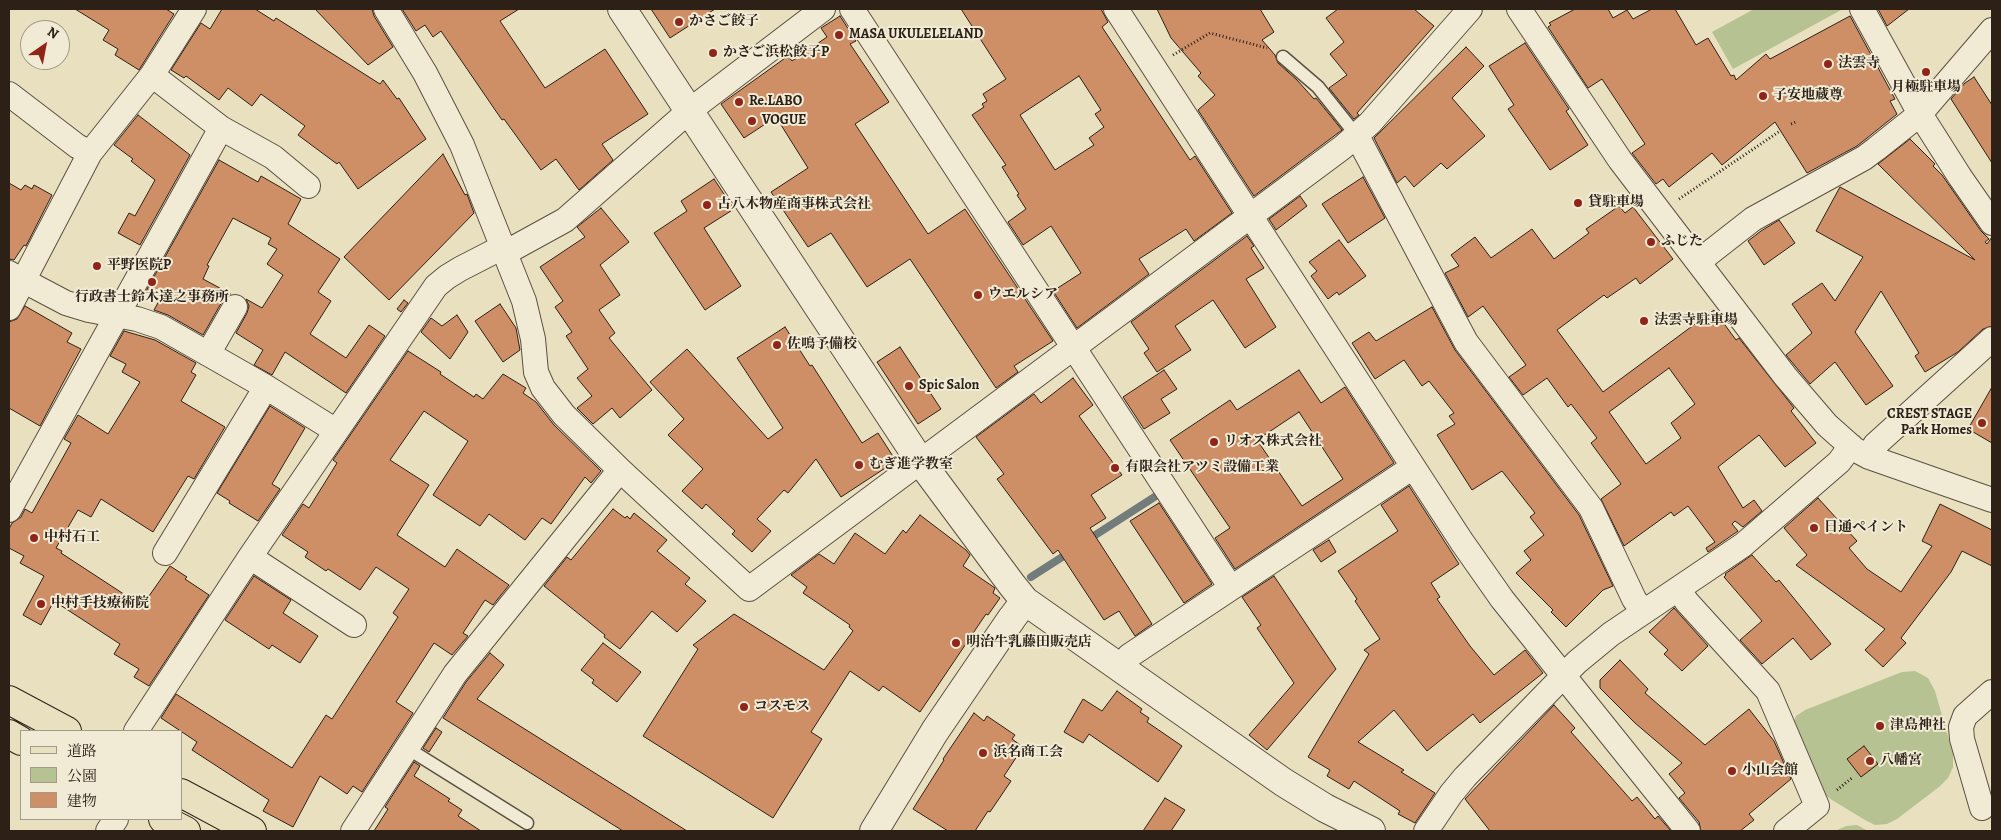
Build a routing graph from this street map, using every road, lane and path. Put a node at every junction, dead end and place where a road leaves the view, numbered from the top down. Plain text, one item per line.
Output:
1 (194, 9) edge
2 (386, 9) edge
3 (622, 9) edge
4 (823, 9) edge
5 (852, 9) edge
6 (1116, 9) edge
7 (1470, 9) edge
8 (1519, 9) edge
9 (1862, 9) edge
10 (1992, 30) edge
11 (1283, 57) joint
12 (1154, 67) junction
13 (152, 75) junction
14 (9, 94) edge
15 (689, 111) junction
16 (1920, 114) junction
17 (1796, 122) dead end
18 (1791, 124) dead end
19 (221, 128) junction
20 (1780, 131) dead end
21 (1357, 136) junction
22 (90, 154) junction
23 (308, 186) dead end
24 (1659, 212) junction
25 (1251, 216) junction
26 (1992, 223) edge
27 (504, 249) junction
28 (1698, 262) junction
29 (16, 277) edge
30 (235, 307) dead end
31 (9, 308) edge
32 (118, 315) junction
33 (1992, 339) edge
34 (1074, 348) junction
35 (208, 354) junction
36 (266, 387) junction
37 (336, 431) junction
38 (1860, 452) junction
39 (920, 461) junction
40 (1413, 467) junction
41 (620, 470) junction
42 (1992, 500) edge
43 (9, 510) edge
44 (165, 553) dead end
45 (250, 556) junction
46 (1231, 588) junction
47 (1678, 589) junction
48 (1026, 601) junction
49 (1643, 612) junction
50 (354, 625) dead end
51 (1120, 669) junction
52 (1563, 675) junction
53 (1992, 692) edge
54 (9, 700) edge
55 (65, 730) edge
56 (137, 730) edge
57 (9, 734) edge
58 (20, 740) edge
59 (407, 748) junction
60 (182, 794) edge
61 (1982, 808) dead end
62 (115, 820) edge
63 (166, 820) edge
64 (527, 823) dead end
65 (108, 831) edge
66 (186, 831) edge
67 (252, 831) edge
68 (353, 831) edge
69 (874, 831) edge
70 (1371, 831) edge
71 (1426, 831) edge
72 (1688, 831) edge
73 (1786, 831) edge

1 - 13 street
2 - 27 street
3 - 15 street
4 - 15 street
5 - 34 street
6 - 12 street
7 - 21 street
8 - 24 street
9 - 16 street
10 - 16 street
11 - 12 path
11 - 21 lane
12 - 25 street
13 - 19 street
13 - 22 street
14 - 22 street
15 - 27 street
15 - 39 street
16 - 26 street
16 - 28 street
17 - 18 path
19 - 23 street
19 - 32 street
20 - 24 path
21 - 25 street
21 - 49 street
22 - 29 street
24 - 28 street
25 - 34 street
25 - 40 street
27 - 37 street
27 - 41 street
28 - 38 street
29 - 31 street
29 - 32 street
30 - 35 street
32 - 35 street
32 - 43 street
33 - 38 street
34 - 39 street
34 - 46 street
35 - 36 street
36 - 37 street
36 - 44 street
37 - 45 street
38 - 42 street
38 - 47 street
39 - 41 street
39 - 48 street
40 - 46 street
40 - 52 street
41 - 59 street
45 - 50 street
45 - 56 street
46 - 51 street
47 - 49 street
47 - 73 street
48 - 51 street
48 - 69 street
49 - 52 street
51 - 70 street
52 - 71 street
52 - 72 street
53 - 61 street
54 - 55 main road
57 - 58 main road
59 - 64 lane
59 - 68 street
60 - 67 main road
62 - 65 street
63 - 66 main road

